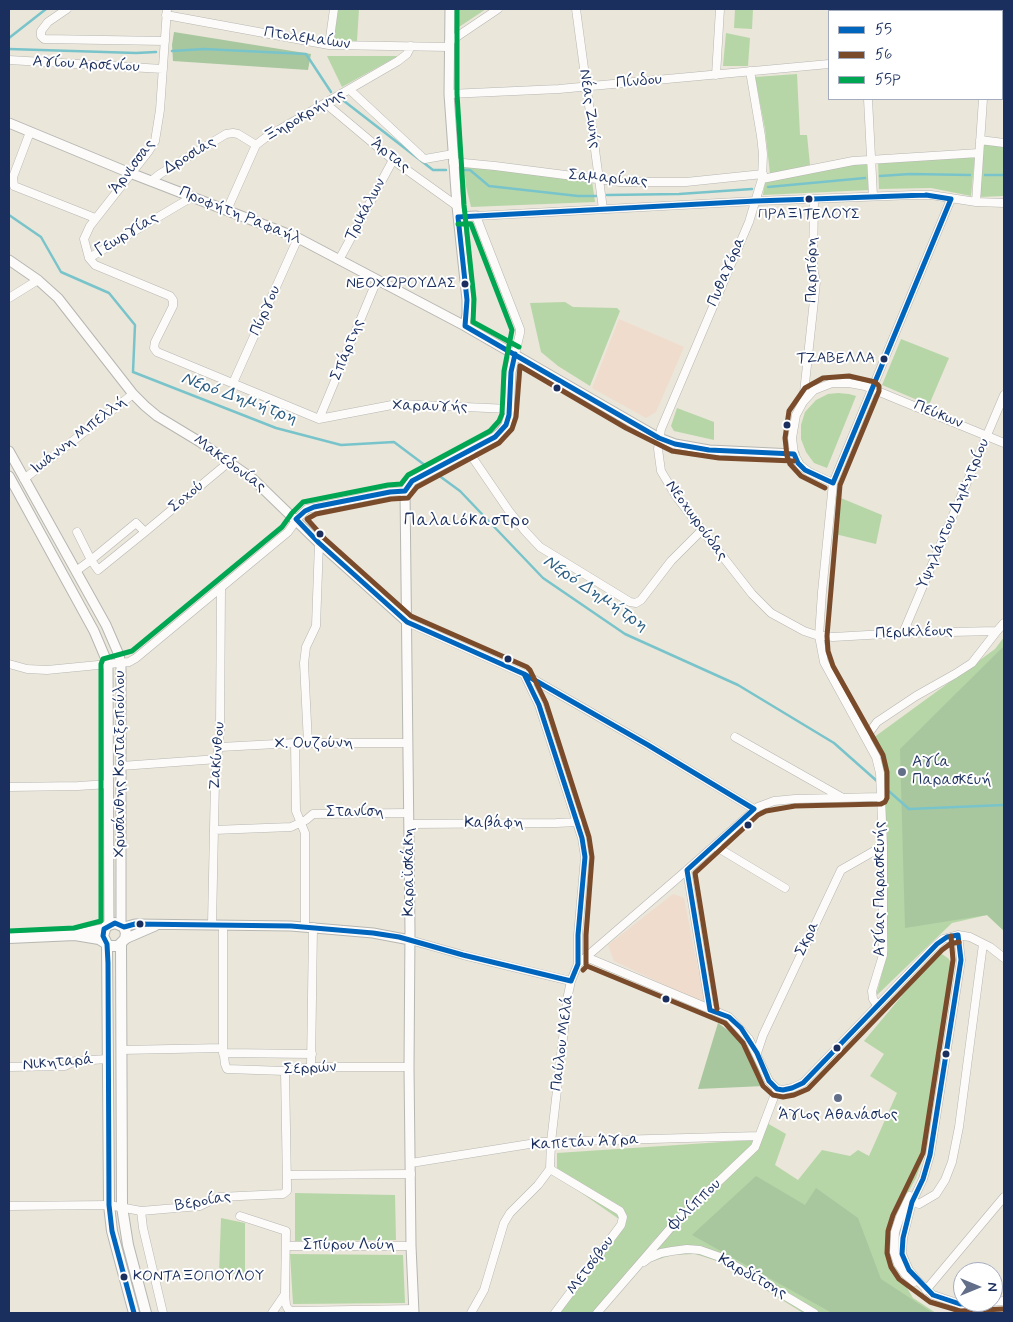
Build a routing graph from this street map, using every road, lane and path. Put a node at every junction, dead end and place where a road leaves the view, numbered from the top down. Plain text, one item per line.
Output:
1 (67, 9) edge
2 (334, 9) edge
3 (450, 9) edge
4 (498, 9) edge
5 (576, 9) edge
6 (720, 9) edge
7 (166, 12) edge
8 (165, 41) junction
9 (449, 44) junction
10 (328, 45) junction
11 (411, 46) junction
12 (9, 60) edge
13 (828, 64) edge
14 (163, 69) junction
15 (750, 71) junction
16 (716, 75) junction
17 (586, 87) junction
18 (350, 90) junction
19 (449, 94) junction
20 (868, 100) edge
21 (983, 100) edge
22 (324, 104) junction
23 (9, 123) edge
24 (30, 132) junction
25 (980, 140) junction
26 (1004, 143) edge
27 (256, 145) junction
28 (979, 153) junction
29 (453, 158) junction
30 (872, 159) junction
31 (393, 160) junction
32 (130, 173) junction
33 (762, 177) junction
34 (600, 180) junction
35 (151, 181) junction
36 (873, 196) junction
37 (192, 197) junction
38 (814, 199) junction
39 (950, 199) junction
40 (756, 201) junction
41 (976, 202) junction
42 (1004, 203) edge
43 (457, 206) junction
44 (227, 210) junction
45 (603, 210) junction
46 (476, 216) junction
47 (458, 217) junction
48 (95, 218) junction
49 (298, 238) junction
50 (89, 258) junction
51 (9, 260) edge
52 (339, 260) junction
53 (38, 280) junction
54 (377, 280) junction
55 (9, 298) edge
56 (465, 326) junction
57 (515, 354) junction
58 (233, 383) junction
59 (872, 388) junction
60 (133, 394) junction
61 (1004, 395) edge
62 (803, 402) junction
63 (510, 410) junction
64 (319, 419) junction
65 (987, 436) junction
66 (659, 438) junction
67 (1004, 443) edge
68 (9, 451) edge
69 (468, 451) junction
70 (794, 454) junction
71 (229, 462) junction
72 (9, 476) edge
73 (24, 479) junction
74 (833, 483) junction
75 (405, 491) junction
76 (296, 520) junction
77 (702, 530) junction
78 (77, 532) dead end
79 (144, 532) junction
80 (319, 543) junction
81 (91, 560) junction
82 (76, 571) junction
83 (221, 588) junction
84 (407, 622) junction
85 (1004, 622) edge
86 (997, 631) junction
87 (903, 632) junction
88 (819, 636) junction
89 (120, 663) junction
90 (9, 664) edge
91 (108, 664) junction
92 (524, 674) junction
93 (735, 737) dead end
94 (866, 737) junction
95 (295, 743) junction
96 (308, 743) junction
97 (408, 743) junction
98 (220, 746) junction
99 (218, 759) junction
100 (121, 766) junction
101 (109, 784) junction
102 (9, 787) edge
103 (880, 797) junction
104 (842, 798) junction
105 (754, 809) junction
106 (409, 813) junction
107 (578, 822) junction
108 (300, 823) junction
109 (410, 824) junction
110 (214, 830) junction
111 (715, 846) junction
112 (883, 846) junction
113 (687, 870) junction
114 (785, 888) dead end
115 (212, 924) junction
116 (160, 925) junction
117 (223, 925) junction
118 (123, 926) junction
119 (106, 927) junction
120 (309, 927) junction
121 (75, 935) junction
122 (958, 935) junction
123 (9, 938) edge
124 (410, 940) junction
125 (123, 942) junction
126 (106, 943) junction
127 (984, 944) junction
128 (586, 956) junction
129 (1004, 958) edge
130 (578, 964) junction
131 (571, 982) junction
132 (877, 1005) junction
133 (710, 1010) junction
134 (121, 1050) junction
135 (223, 1050) junction
136 (757, 1053) junction
137 (312, 1054) junction
138 (108, 1059) junction
139 (9, 1066) edge
140 (311, 1066) junction
141 (409, 1067) junction
142 (286, 1071) junction
143 (777, 1089) junction
144 (760, 1136) junction
145 (551, 1142) junction
146 (411, 1163) junction
147 (550, 1169) junction
148 (411, 1174) junction
149 (288, 1175) junction
150 (1004, 1198) edge
151 (910, 1201) junction
152 (109, 1205) junction
153 (9, 1206) edge
154 (122, 1207) junction
155 (141, 1211) junction
156 (240, 1216) dead end
157 (286, 1246) junction
158 (412, 1246) junction
159 (634, 1272) junction
160 (926, 1290) junction
161 (286, 1294) junction
162 (953, 1302) edge
163 (414, 1311) edge
164 (303, 1312) edge
165 (134, 1313) edge
166 (146, 1313) edge
167 (164, 1313) edge
168 (272, 1313) edge
169 (472, 1313) edge
170 (555, 1313) edge
171 (597, 1313) edge
172 (814, 1313) edge

1 - 8 street
2 - 10 street
3 - 9 street
4 - 9 street
5 - 17 street, Νέας Ζωής
6 - 16 street
7 - 8 street, Άρνισσας
7 - 10 street, Πτολεμαίων
8 - 14 street, Άρνισσας
9 - 11 street, Πτολεμαίων
9 - 19 street
10 - 11 street, Πτολεμαίων
11 - 18 street, Ξηροκρήνης
12 - 14 street, Αγίου Αρσενίου
13 - 15 street, Πίνδου
14 - 32 street, Άρνισσας
15 - 16 street, Πίνδου
15 - 33 street, Πυθαγόρα
16 - 17 street, Πίνδου
17 - 19 street, Πίνδου
17 - 34 street, Νέας Ζωής
18 - 22 street, Ξηροκρήνης
18 - 29 street, Άρτας
19 - 29 street
20 - 30 street
21 - 25 street
22 - 27 street, Ξηροκρήνης
22 - 31 street, Άρτας
23 - 24 street, Προφήτη Ραφαήλ
24 - 32 street, Προφήτη Ραφαήλ
24 - 48 street
25 - 26 street
25 - 28 street
27 - 35 street, Δροσιάς
27 - 44 street, Ξηροκρήνης
28 - 30 street, Σαμαρίνας
28 - 41 street
29 - 34 street, Σαμαρίνας
29 - 43 street
30 - 33 street, Σαμαρίνας
30 - 36 street
31 - 43 street, Άρτας
31 - 52 street, Τρικάλων
32 - 35 street, Προφήτη Ραφαήλ
32 - 48 street, Άρνισσας
33 - 34 street, Σαμαρίνας
33 - 40 street, Πυθαγόρα
34 - 45 street, Νέας Ζωής
35 - 37 street, Προφήτη Ραφαήλ
36 - 38 street
36 - 39 street
37 - 44 street, Προφήτη Ραφαήλ
37 - 50 street, Γεωργίας
38 - 40 street
38 - 62 street, Παρπόρη
39 - 41 street
39 - 59 street, Αγίας Παρασκευής
40 - 45 street
40 - 66 street, Πυθαγόρα
41 - 42 street
43 - 47 street
44 - 49 street, Προφήτη Ραφαήλ
45 - 46 street
46 - 47 street
46 - 57 street
47 - 56 street
48 - 50 street, Άρνισσας
49 - 52 street, Προφήτη Ραφαήλ
49 - 58 street, Πύργου
50 - 58 street
51 - 53 street, Μακεδονίας
52 - 54 street, Προφήτη Ραφαήλ
53 - 55 street
53 - 60 street, Μακεδονίας
54 - 56 street, Προφήτη Ραφαήλ
54 - 64 street, Σπάρτης
56 - 57 street
57 - 63 street
57 - 66 street
58 - 64 street
59 - 62 street, Πεύκων
59 - 65 street, Πεύκων
59 - 74 street, Αγίας Παρασκευής
60 - 71 street, Μακεδονίας
60 - 73 street, Ιωάννη Μπελλή
61 - 65 street, Υψηλάντου Δημητρίου
62 - 70 street
63 - 64 street, Χαραυγής
63 - 69 street
65 - 67 street, Πεύκων
65 - 87 street, Υψηλάντου Δημητρίου
66 - 70 street
66 - 77 street, Νεοχωρούδας
68 - 73 street, Χρυσάνθης Κονταξοπούλου
69 - 75 street
69 - 77 street
70 - 74 street
71 - 76 street, Μακεδονίας
71 - 79 street, Σοχού
72 - 91 street, Χρυσάνθης Κονταξοπούλου
73 - 82 street, Χρυσάνθης Κονταξοπούλου
74 - 88 street, Αγίας Παρασκευής
75 - 76 street
75 - 84 street, Καραϊσκάκη
76 - 80 street, Μακεδονίας
76 - 83 street
77 - 88 street, Νεοχωρούδας
78 - 81 street
79 - 81 street
79 - 81 street, Σοχού
80 - 84 street, Μακεδονίας
80 - 96 street
81 - 82 street
82 - 89 street, Χρυσάνθης Κονταξοπούλου
83 - 89 street
83 - 98 street, Ζακύνθου
84 - 92 street, Μακεδονίας
84 - 97 street, Καραϊσκάκη
85 - 86 street
86 - 87 street, Περικλέους
86 - 94 street
87 - 88 street, Περικλέους
88 - 94 street, Αγίας Παρασκευής
89 - 91 street
89 - 100 street, Χρυσάνθης Κονταξοπούλου
90 - 91 street
91 - 101 street, Χρυσάνθης Κονταξοπούλου
92 - 105 street, Μακεδονίας
92 - 107 street
93 - 104 street
94 - 103 street, Αγίας Παρασκευής
95 - 96 street, Χ. Ουζούνη
95 - 98 street, Χ. Ουζούνη
95 - 108 street
96 - 97 street, Χ. Ουζούνη
97 - 106 street, Καραϊσκάκη
98 - 99 street, Ζακύνθου
99 - 100 street
99 - 110 street, Ζακύνθου
100 - 118 street, Χρυσάνθης Κονταξοπούλου
101 - 102 street
101 - 119 street, Χρυσάνθης Κονταξοπούλου
103 - 104 street, Παύλου Μελά
103 - 112 street, Αγίας Παρασκευής
104 - 105 street, Παύλου Μελά
105 - 111 street, Παύλου Μελά
106 - 108 street, Στανίση
106 - 109 street, Καραϊσκάκη
107 - 109 street, Καβάφη
107 - 130 street
108 - 110 street, Στανίση
108 - 120 street
109 - 124 street, Καραϊσκάκη
110 - 115 street, Ζακύνθου
111 - 113 street, Παύλου Μελά
111 - 114 street
112 - 132 street, Αγίας Παρασκευής
112 - 136 street, Σκρα
113 - 128 street, Παύλου Μελά
113 - 133 street
115 - 116 street
115 - 117 street
116 - 118 street
116 - 125 street
117 - 120 street
117 - 135 street
118 - 119 main road
118 - 125 main road
119 - 121 main road
119 - 126 main road
120 - 124 street
120 - 137 street
121 - 123 main road
121 - 126 main road
122 - 127 street
122 - 132 street
122 - 151 street
124 - 131 street
124 - 141 street, Καραϊσκάκη
125 - 126 main road
125 - 134 main road
126 - 138 main road
127 - 129 street
127 - 151 street
128 - 130 street, Παύλου Μελά
128 - 133 street
130 - 131 street, Παύλου Μελά
131 - 145 street, Παύλου Μελά
132 - 143 street
133 - 136 street
134 - 135 street, Σερρών
134 - 154 main road
135 - 137 street, Σερρών
135 - 142 street, Σερρών
136 - 143 street
137 - 140 street
138 - 139 street, Νικηταρά
138 - 152 main road
140 - 141 street, Σερρών
140 - 142 street, Σερρών
141 - 146 street, Καραϊσκάκη
142 - 149 street
143 - 144 street, Φιλίππου
144 - 145 street, Καπετάν Άγρα
144 - 159 street, Φιλίππου
145 - 146 street, Καπετάν Άγρα
145 - 147 street, Παύλου Μελά
146 - 148 street, Καραϊσκάκη
147 - 169 street
147 - 170 street, Μετσόβου
148 - 149 street
148 - 158 street, Καραϊσκάκη
149 - 155 street, Βεροίας
150 - 160 street
151 - 160 street
152 - 153 street, Βεροίας
152 - 154 street, Βεροίας
152 - 165 main road
154 - 155 street, Βεροίας
154 - 166 main road
155 - 167 street
156 - 157 street, Βεροίας
157 - 158 street, Σπύρου Λούη
157 - 161 street
158 - 163 street, Καραϊσκάκη
159 - 171 street, Φιλίππου
159 - 172 street, Καρδίτσης
160 - 162 street
161 - 164 street
161 - 168 street
163 - 164 street

